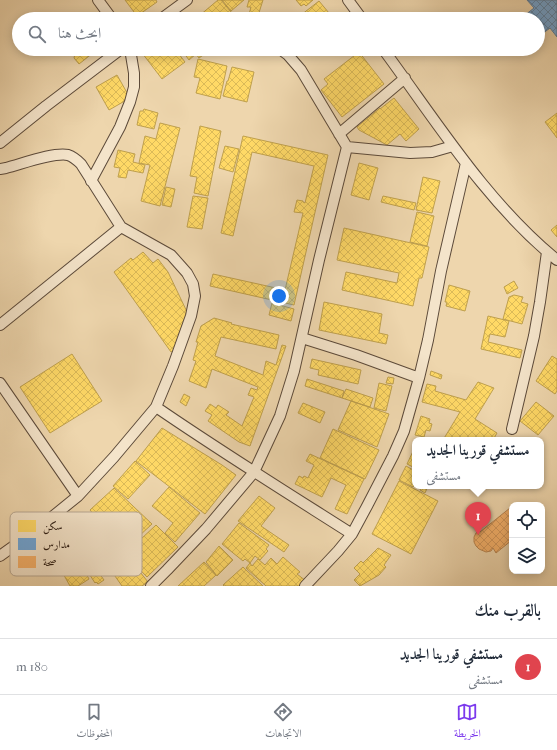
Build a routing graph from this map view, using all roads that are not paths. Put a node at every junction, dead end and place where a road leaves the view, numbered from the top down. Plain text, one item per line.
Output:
1 (98, 0) edge
2 (186, 0) edge
3 (348, 0) edge
4 (107, 12) edge
5 (170, 12) edge
6 (357, 12) edge
7 (112, 56) edge
8 (131, 56) edge
9 (289, 56) edge
10 (388, 56) edge
11 (405, 78) junction
12 (339, 134) junction
13 (0, 143) edge
14 (453, 146) junction
15 (347, 147) junction
16 (466, 163) junction
17 (0, 169) edge
18 (91, 181) junction
19 (121, 227) junction
20 (547, 252) junction
21 (557, 260) edge
22 (0, 325) edge
23 (302, 338) junction
24 (419, 378) junction
25 (0, 383) edge
26 (156, 407) junction
27 (512, 429) dead end
28 (254, 472) junction
29 (78, 496) junction
30 (58, 512) edge
31 (352, 534) junction
32 (10, 549) edge
33 (0, 556) edge
34 (150, 586) edge
35 (305, 586) edge

1 - 4 street
2 - 5 street
3 - 6 street
7 - 13 street
8 - 18 street
9 - 12 street
10 - 11 street
11 - 12 street
11 - 14 street
12 - 15 street
14 - 15 street
14 - 16 street
15 - 23 street
16 - 20 street
16 - 24 street
17 - 18 street
18 - 19 street
19 - 22 street
19 - 26 street
20 - 21 street
20 - 27 street
23 - 24 street
23 - 28 street
24 - 31 street
25 - 29 street
26 - 28 street
26 - 29 street
28 - 31 street
28 - 34 street
29 - 30 street
31 - 35 street
32 - 33 street

